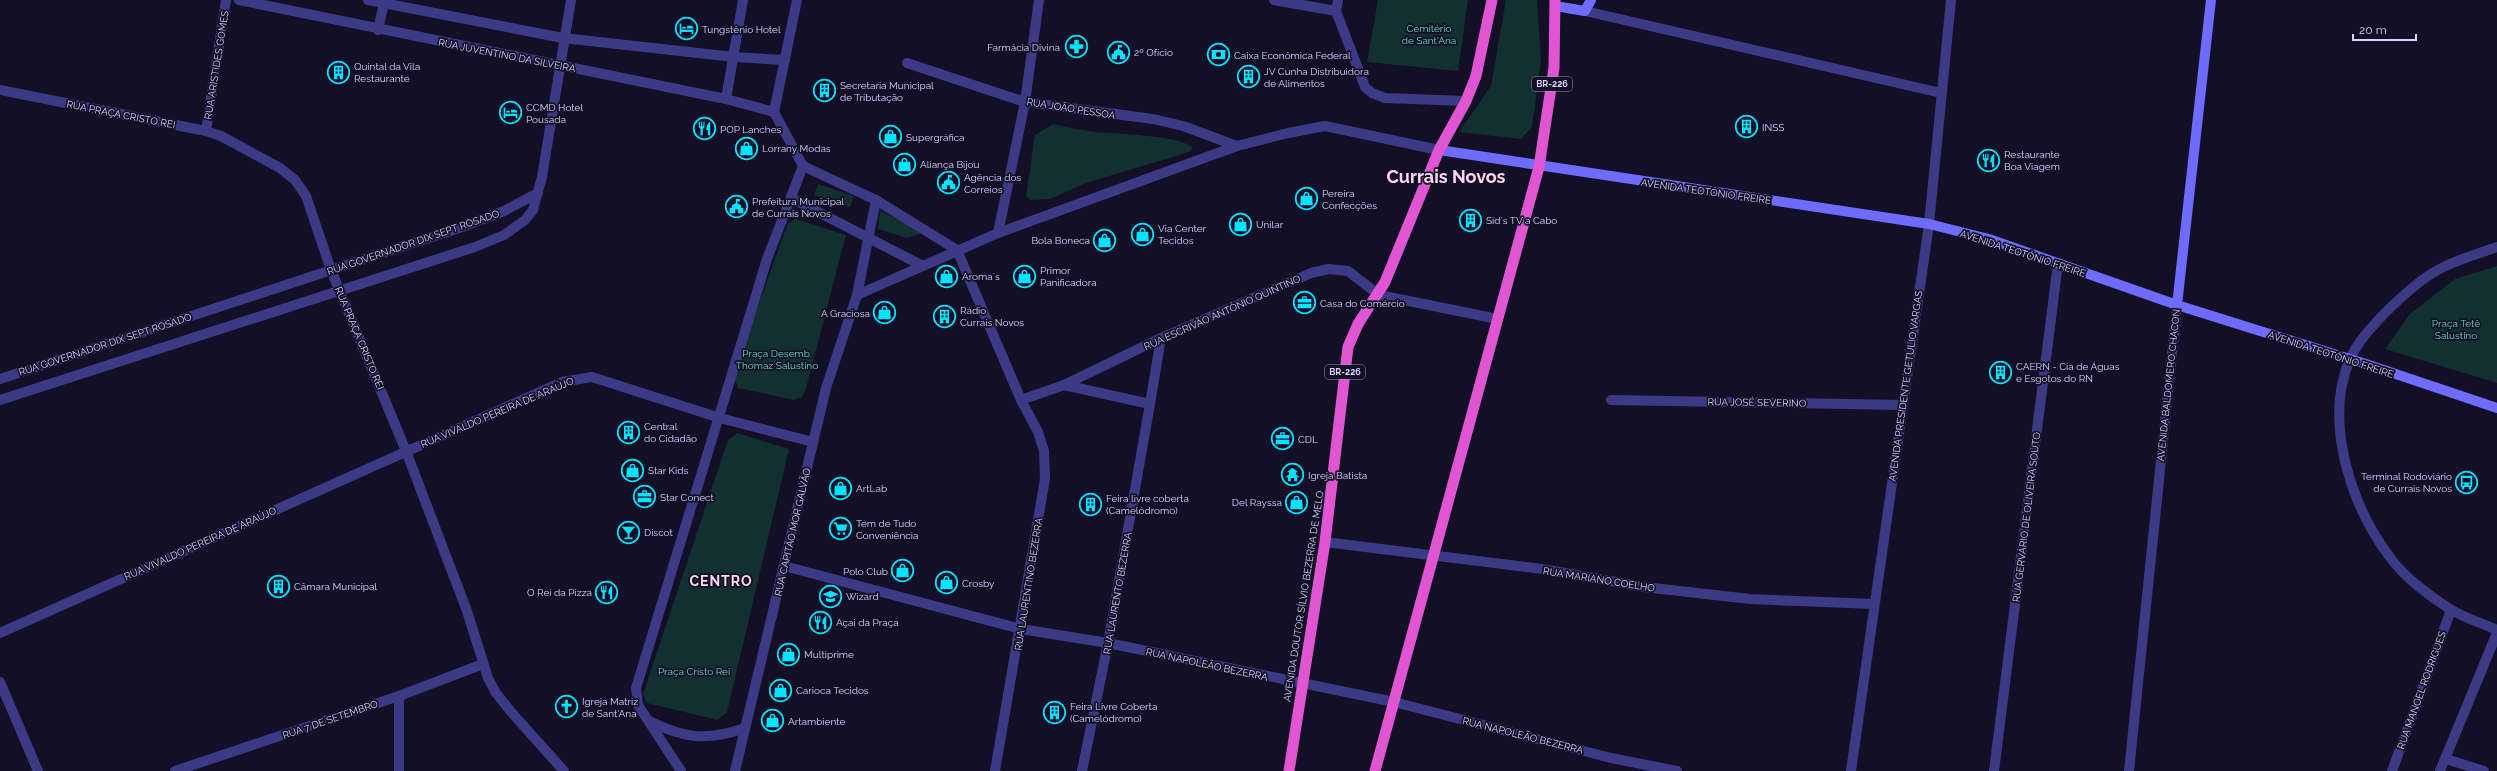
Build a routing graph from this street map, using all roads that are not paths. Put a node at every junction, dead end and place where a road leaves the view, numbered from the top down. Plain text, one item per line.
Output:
1 (226, 0) edge
2 (240, 0) edge
3 (368, 0) edge
4 (571, 0) edge
5 (743, 0) edge
6 (797, 0) edge
7 (1039, 0) edge
8 (1274, 0) edge
9 (1338, 0) edge
10 (1492, 0) edge
11 (1591, 0) edge
12 (1951, 0) edge
13 (2211, 0) edge
14 (384, 3) junction
15 (1555, 3) edge
16 (1336, 11) junction
17 (1585, 11) junction
18 (378, 30) junction
19 (563, 38) junction
20 (734, 57) junction
21 (785, 60) junction
22 (907, 63) dead end
23 (558, 66) junction
24 (0, 90) edge
25 (1941, 93) junction
26 (726, 99) junction
27 (1466, 100) junction
28 (1025, 102) junction
29 (774, 112) junction
30 (206, 131) junction
31 (1237, 146) junction
32 (1438, 150) junction
33 (803, 166) junction
34 (1539, 167) junction
35 (538, 193) junction
36 (791, 198) junction
37 (876, 200) junction
38 (1929, 224) junction
39 (998, 233) junction
40 (867, 238) junction
41 (2497, 247) edge
42 (958, 250) junction
43 (2058, 263) junction
44 (921, 265) junction
45 (331, 270) junction
46 (340, 290) junction
47 (857, 295) junction
48 (1378, 295) junction
49 (2177, 305) junction
50 (1498, 319) junction
51 (1161, 338) junction
52 (2350, 359) junction
53 (0, 379) edge
54 (1064, 384) junction
55 (0, 400) edge
56 (1021, 400) junction
57 (1611, 400) dead end
58 (1150, 404) junction
59 (1902, 405) junction
60 (2497, 408) edge
61 (720, 418) junction
62 (813, 442) junction
63 (406, 451) junction
64 (1325, 542) junction
65 (1434, 555) junction
66 (784, 566) junction
67 (1874, 604) junction
68 (2451, 610) junction
69 (1021, 629) junction
70 (2497, 630) edge
71 (0, 633) edge
72 (2497, 633) edge
73 (1108, 643) junction
74 (483, 664) junction
75 (0, 682) edge
76 (1301, 684) junction
77 (399, 696) junction
78 (1394, 702) junction
79 (648, 720) junction
80 (745, 728) junction
81 (2446, 759) junction
82 (38, 771) edge
83 (175, 771) edge
84 (399, 771) edge
85 (564, 771) edge
86 (681, 771) edge
87 (735, 771) edge
88 (995, 771) edge
89 (1082, 771) edge
90 (1289, 771) edge
91 (1374, 771) edge
92 (1677, 771) edge
93 (1851, 771) edge
94 (1994, 771) edge
95 (2130, 771) edge
96 (2392, 771) edge
97 (2440, 771) edge
98 (2484, 771) edge

1 - 30 street, RUA ARISTIDES GOMES
2 - 18 street, RUA JUVENTINO DA SILVEIRA
3 - 14 street
4 - 19 street
5 - 20 street
6 - 21 street
7 - 28 street
8 - 16 street
9 - 16 street
10 - 27 highway, AVENIDA DOUTOR SÍLVIO BEZERRA DE MELO / BR-226
11 - 17 main road
12 - 25 street, AVENIDA PRESIDENTE GETÚLIO VARGAS
13 - 49 main road, AVENIDA BALDOMERO CHACON
14 - 18 street
14 - 19 street
15 - 17 main road
15 - 34 highway, BR-226
16 - 27 street
17 - 25 street
18 - 23 street, RUA JUVENTINO DA SILVEIRA
19 - 20 street
19 - 23 street
20 - 21 street
20 - 26 street
21 - 29 street
22 - 28 street, RUA JOÃO PESSOA
23 - 26 street, RUA JUVENTINO DA SILVEIRA
23 - 35 street
24 - 30 street, RUA PRAÇA CRISTO REI
25 - 38 street, AVENIDA PRESIDENTE GETÚLIO VARGAS
26 - 29 street, RUA JUVENTINO DA SILVEIRA
27 - 32 highway, AVENIDA DOUTOR SÍLVIO BEZERRA DE MELO / BR-226
28 - 31 street, RUA JOÃO PESSOA
28 - 39 street
29 - 33 street
30 - 45 street, RUA PRAÇA CRISTO REI
31 - 32 street
31 - 39 street
32 - 34 main road, AVENIDA TEOTÔNIO FREIRE
32 - 48 highway, AVENIDA DOUTOR SÍLVIO BEZERRA DE MELO / BR-226
33 - 36 street
33 - 37 street
34 - 38 main road, AVENIDA TEOTÔNIO FREIRE
34 - 50 highway, BR-226
35 - 45 street, RUA GOVERNADOR DIX SEPT ROSADO
35 - 46 street, RUA GOVERNADOR DIX SEPT ROSADO
36 - 40 street
36 - 61 street
37 - 40 street, RUA CAPITÃO MOR GALVÃO
37 - 42 street
38 - 43 main road, AVENIDA TEOTÔNIO FREIRE
38 - 59 street, AVENIDA PRESIDENTE GETÚLIO VARGAS
39 - 42 street
40 - 44 street
40 - 47 street, RUA CAPITÃO MOR GALVÃO
41 - 52 street
42 - 44 street
42 - 56 street, RUA LAURENTINO BEZERRA
43 - 49 main road, AVENIDA TEOTÔNIO FREIRE
43 - 94 street, RUA GERVÁRIO DE OLIVEIRA SOUTO
44 - 47 street
45 - 46 street, RUA PRAÇA CRISTO REI
45 - 53 street, RUA GOVERNADOR DIX SEPT ROSADO
46 - 55 street, RUA GOVERNADOR DIX SEPT ROSADO
46 - 63 street, RUA PRAÇA CRISTO REI
47 - 62 street, RUA CAPITÃO MOR GALVÃO
48 - 50 street
48 - 51 street, RUA ESCRIVÃO ANTÔNIO QUINTINO
48 - 64 highway, AVENIDA DOUTOR SÍLVIO BEZERRA DE MELO / BR-226
49 - 52 main road, AVENIDA TEOTÔNIO FREIRE
49 - 95 street, AVENIDA BALDOMERO CHACON
50 - 65 highway, BR-226
51 - 54 street, RUA ESCRIVÃO ANTÔNIO QUINTINO
51 - 58 street, RUA LAURENTO BEZERRA
52 - 60 main road, AVENIDA TEOTÔNIO FREIRE
52 - 68 street
54 - 56 street
54 - 58 street
56 - 69 street, RUA LAURENTINO BEZERRA
57 - 59 street, RUA JOSÉ SEVERINO
58 - 73 street, RUA LAURENTO BEZERRA
59 - 67 street, AVENIDA PRESIDENTE GETÚLIO VARGAS
61 - 62 street, RUA VIVALDO PEREIRA DE ARAÚJO
61 - 63 street, RUA VIVALDO PEREIRA DE ARAÚJO
61 - 79 street
62 - 66 street, RUA CAPITÃO MOR GALVÃO
63 - 71 street, RUA VIVALDO PEREIRA DE ARAÚJO
63 - 74 street, RUA PRAÇA CRISTO REI
64 - 65 street, RUA MARIANO COELHO
64 - 76 highway, AVENIDA DOUTOR SÍLVIO BEZERRA DE MELO / BR-226
65 - 67 street, RUA MARIANO COELHO
65 - 78 highway, BR-226
66 - 69 street, RUA NAPOLEÃO BEZERRA
66 - 80 street, RUA CAPITÃO MOR GALVÃO
67 - 93 street, AVENIDA PRESIDENTE GETÚLIO VARGAS
68 - 70 street
68 - 96 street, RUA MANOEL RODRIGUES
69 - 73 street, RUA NAPOLEÃO BEZERRA
69 - 88 street, RUA LAURENTINO BEZERRA
72 - 81 street
73 - 76 street, RUA NAPOLEÃO BEZERRA
73 - 89 street, RUA LAURENTO BEZERRA
74 - 77 street, RUA 7 DE SETEMBRO
74 - 85 street, RUA PRAÇA CRISTO REI
75 - 82 street
76 - 78 street, RUA NAPOLEÃO BEZERRA
76 - 90 highway, AVENIDA DOUTOR SÍLVIO BEZERRA DE MELO / BR-226
77 - 83 street, RUA 7 DE SETEMBRO
77 - 84 street
78 - 91 highway, BR-226
78 - 92 street, RUA NAPOLEÃO BEZERRA
79 - 80 street
79 - 86 street
80 - 87 street, RUA CAPITÃO MOR GALVÃO
81 - 97 street
81 - 98 street

